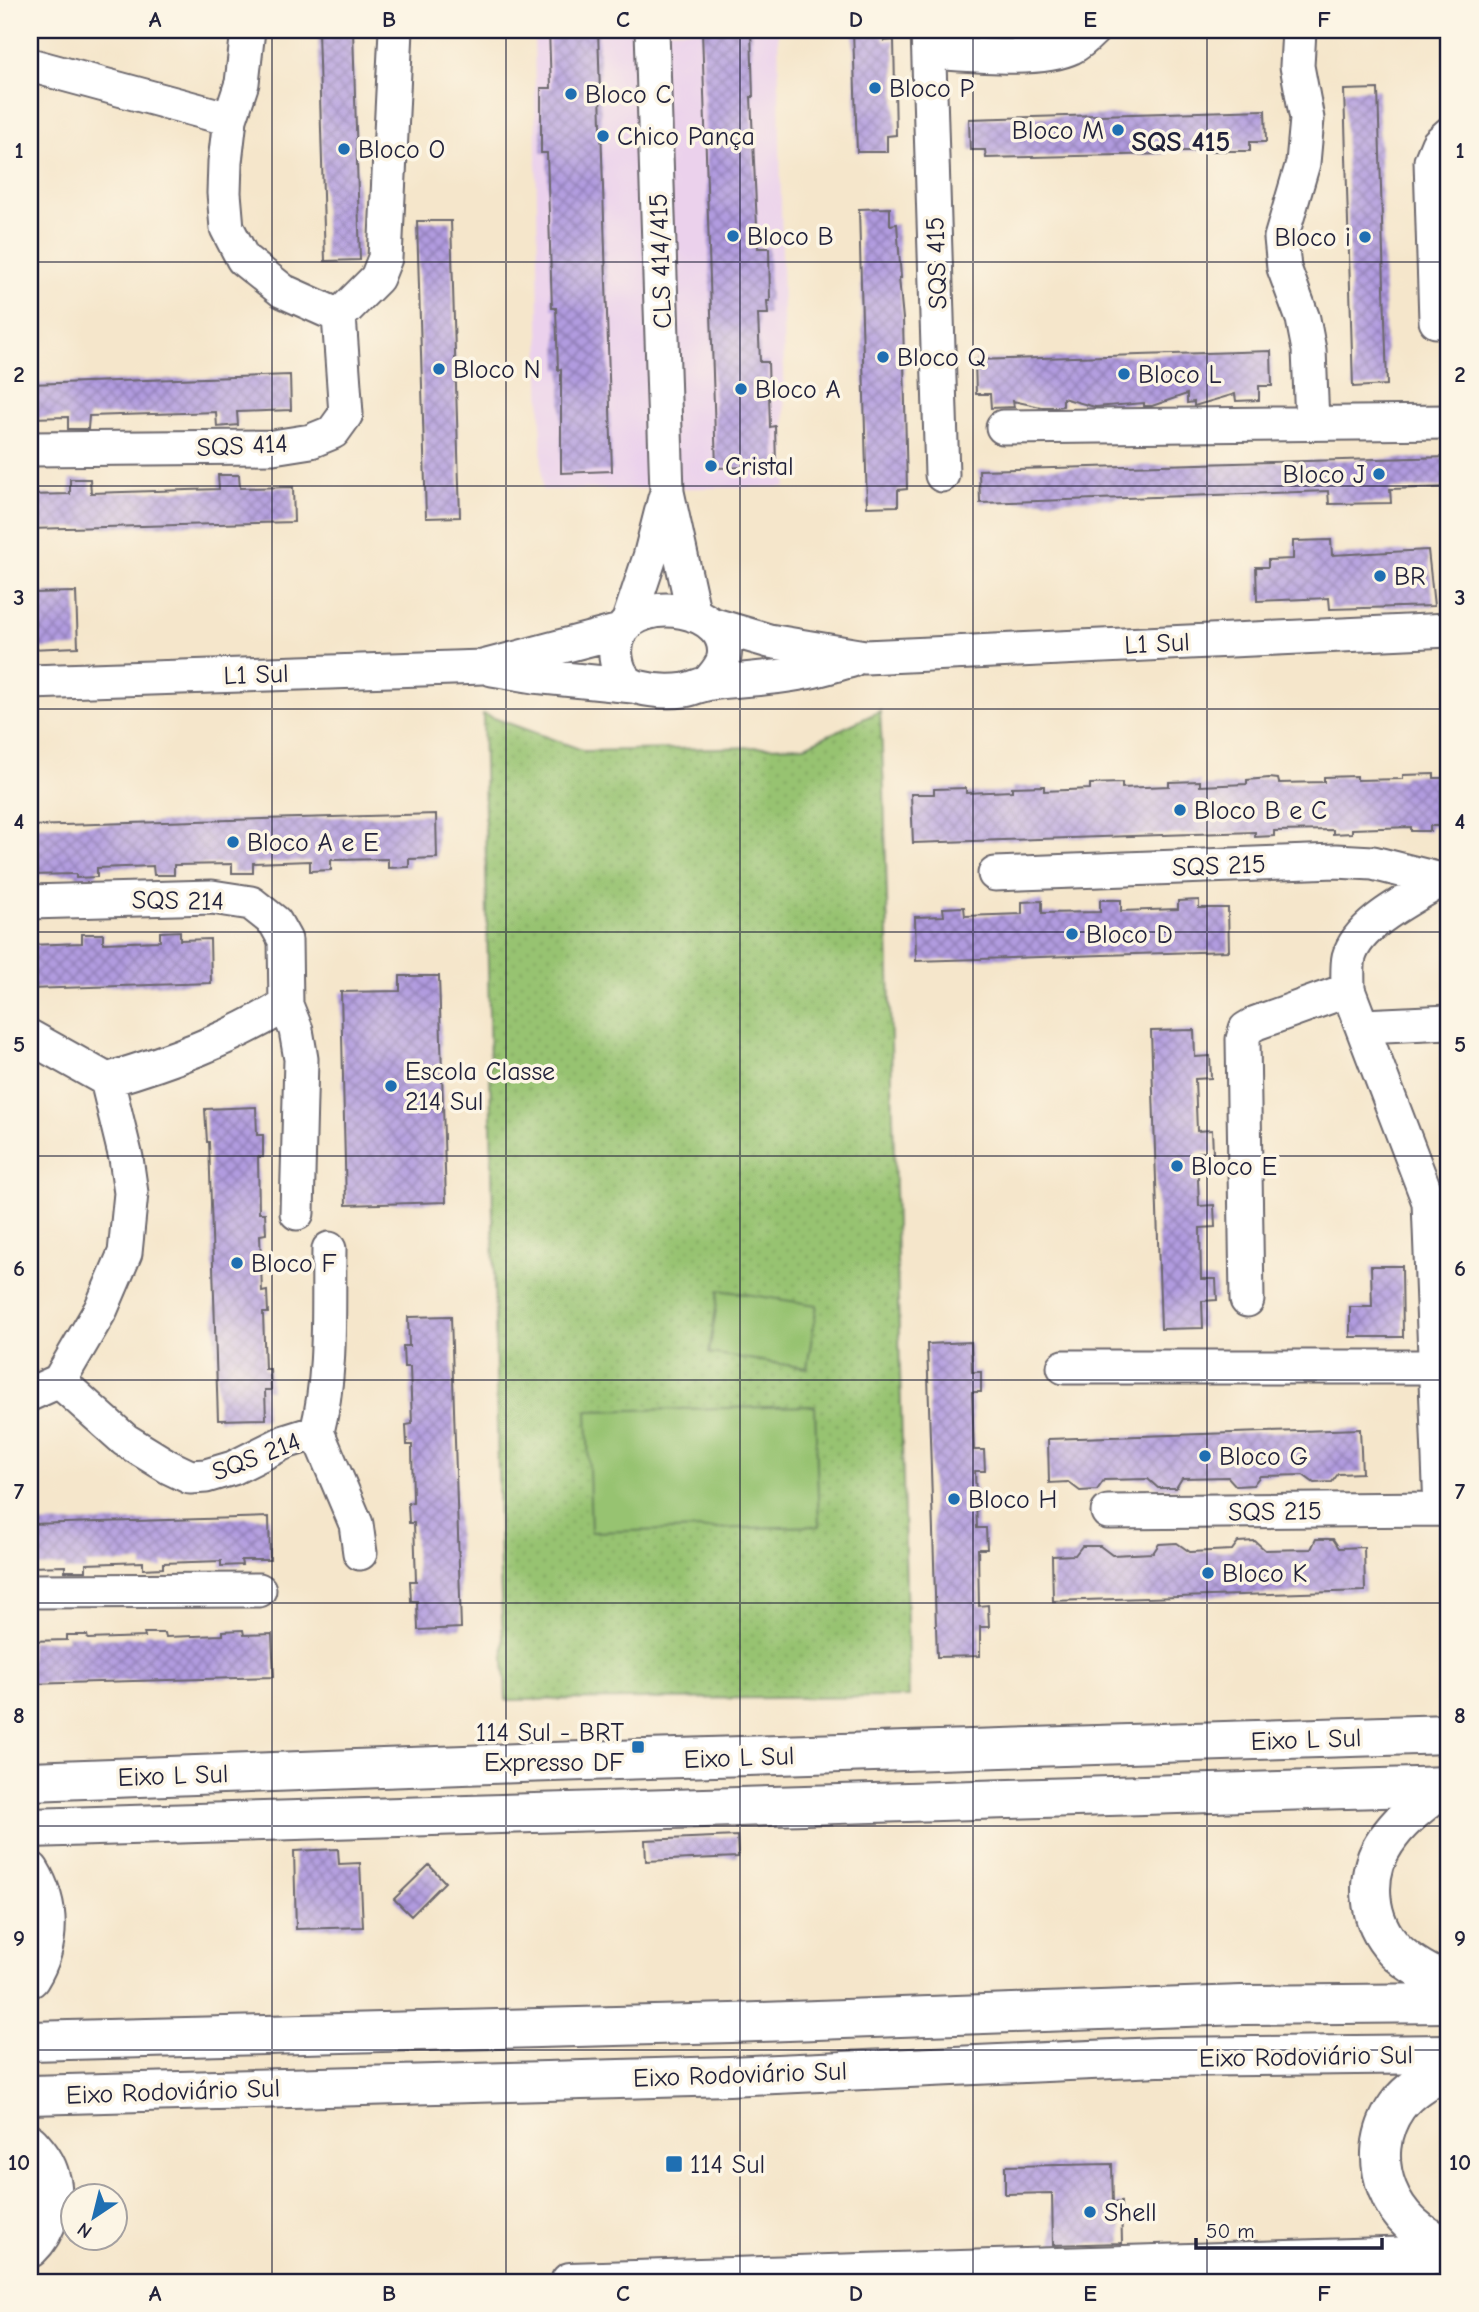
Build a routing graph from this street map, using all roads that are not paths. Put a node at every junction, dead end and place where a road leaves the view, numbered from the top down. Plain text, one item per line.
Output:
1 (248, 30) edge
2 (396, 30) edge
3 (652, 30) edge
4 (1093, 30) edge
5 (1299, 30) edge
6 (929, 41) edge
7 (30, 65) edge
8 (230, 119) junction
9 (1449, 134) edge
10 (339, 316) junction
11 (1436, 321) dead end
12 (1449, 422) edge
13 (1312, 423) junction
14 (1003, 427) dead end
15 (30, 449) edge
16 (942, 475) dead end
17 (667, 492) junction
18 (703, 619) junction
19 (624, 627) junction
20 (1449, 630) edge
21 (865, 657) junction
22 (483, 667) junction
23 (30, 682) edge
24 (706, 684) junction
25 (634, 686) junction
26 (995, 874) dead end
27 (1445, 880) edge
28 (30, 902) edge
29 (1348, 990) junction
30 (286, 1005) junction
31 (1449, 1021) edge
32 (1363, 1026) junction
33 (30, 1037) edge
34 (107, 1080) junction
35 (1439, 1201) edge
36 (297, 1213) dead end
37 (329, 1249) dead end
38 (1247, 1300) dead end
39 (1064, 1367) dead end
40 (1435, 1367) junction
41 (44, 1387) edge
42 (317, 1432) junction
43 (1445, 1511) edge
44 (1108, 1513) dead end
45 (360, 1553) dead end
46 (259, 1590) dead end
47 (30, 1591) edge
48 (1449, 1734) edge
49 (30, 1781) edge
50 (1447, 1786) edge
51 (30, 1829) edge
52 (30, 1871) edge
53 (30, 1978) edge
54 (1449, 1984) edge
55 (1449, 2003) edge
56 (30, 2041) edge
57 (1449, 2054) edge
58 (1449, 2068) edge
59 (30, 2095) edge
60 (30, 2144) edge
61 (1449, 2246) edge
62 (30, 2248) edge
63 (1449, 2255) edge
64 (570, 2282) edge

1 - 8 street
2 - 10 street
3 - 17 street, CLS 414/415
4 - 6 street, SQS 415
5 - 13 street
6 - 16 street, SQS 415
7 - 8 street
8 - 10 street
9 - 11 street
10 - 15 street, SQS 414
12 - 13 street
13 - 14 street
17 - 18 street, CLS 414/415
17 - 19 street, CLS 414/415
18 - 19 street
18 - 21 street, L1 Sul
18 - 24 street
19 - 22 street, L1 Sul
19 - 25 street
20 - 21 street, L1 Sul
21 - 24 street, L1 Sul
22 - 23 street, L1 Sul
22 - 25 street, L1 Sul
24 - 25 street
26 - 27 street, SQS 215
27 - 29 street, SQS 215
28 - 30 street, SQS 214
29 - 32 street, SQS 215
29 - 38 street
30 - 34 street
30 - 36 street, SQS 214
31 - 32 street
32 - 35 street, SQS 215
33 - 34 street
34 - 41 street, SQS 214
35 - 40 street, SQS 215
37 - 42 street, SQS 214
39 - 40 street
40 - 43 street, SQS 215
41 - 42 street, SQS 214
42 - 45 street, SQS 214
43 - 44 street, SQS 215
46 - 47 street
48 - 49 main road, Eixo L Sul
50 - 51 main road, Eixo L Sul
50 - 54 main road
52 - 53 main road
55 - 56 main road, Eixo Rodoviário Sul
57 - 59 main road, Eixo Rodoviário Sul
58 - 61 main road
60 - 62 main road
63 - 64 main road

